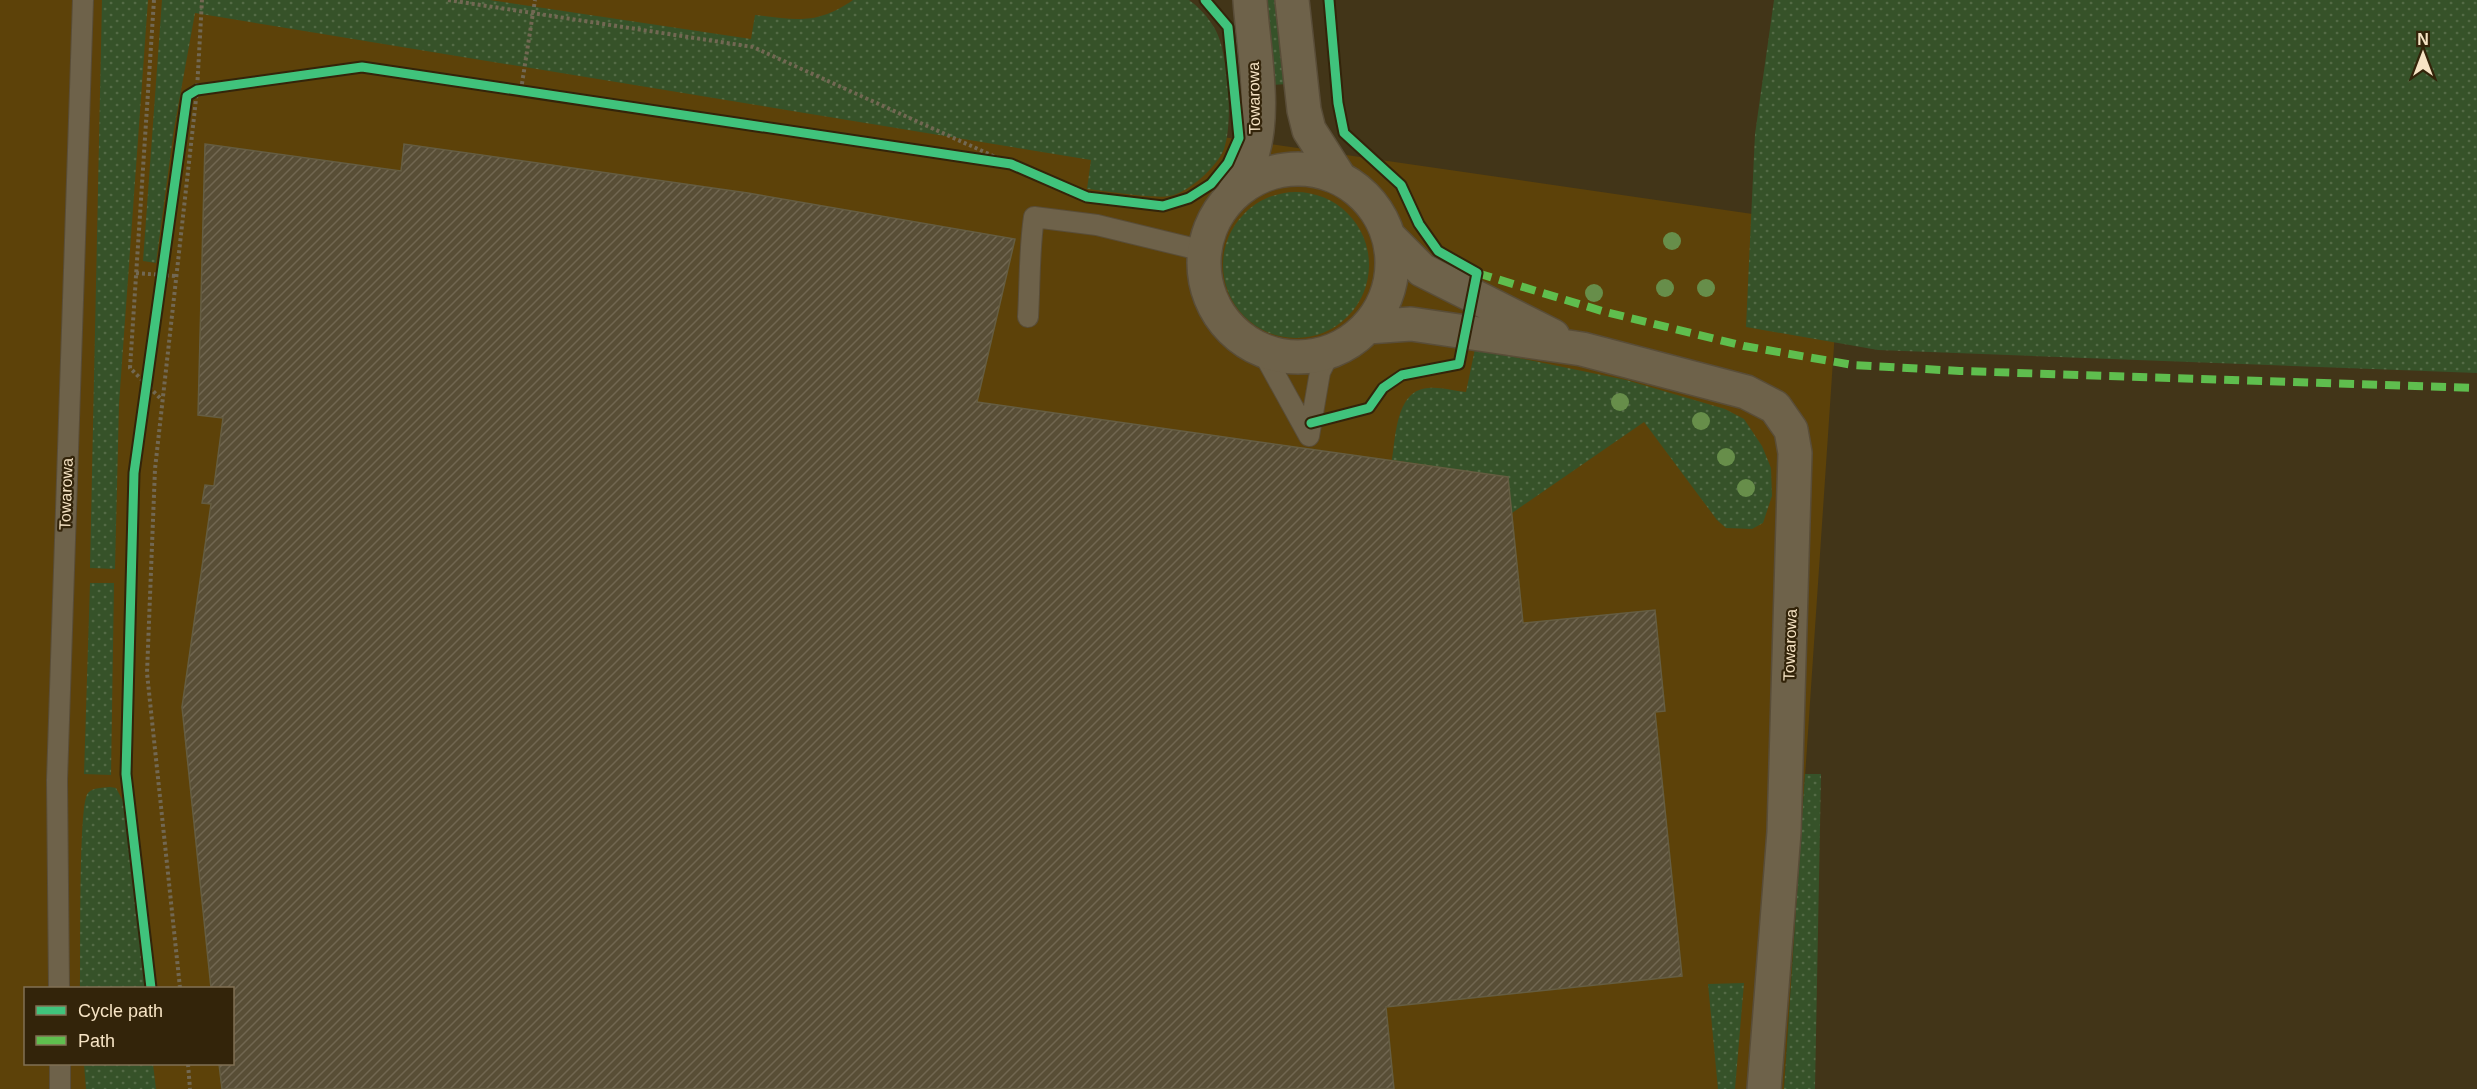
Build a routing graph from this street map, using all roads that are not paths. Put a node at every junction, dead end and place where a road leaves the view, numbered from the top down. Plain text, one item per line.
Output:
1 (83, 0) edge
2 (1250, 0) edge
3 (1292, 0) edge
4 (1339, 177) junction
5 (1234, 192) junction
6 (1390, 238) junction
7 (1204, 251) junction
8 (1028, 317) dead end
9 (1367, 327) junction
10 (1261, 350) junction
11 (1582, 350) junction
12 (1330, 352) junction
13 (59, 987) edge
14 (60, 1065) edge
15 (60, 1089) edge
16 (1764, 1089) edge

1 - 13 lane, Towarowa
2 - 5 street, Towarowa
3 - 4 street
4 - 5 street
4 - 6 street
5 - 7 street
6 - 9 street
6 - 11 street, Towarowa
7 - 8 lane
7 - 10 street
9 - 11 street, Towarowa
9 - 12 street
10 - 12 street
10 - 12 lane
11 - 16 street, Towarowa
14 - 15 lane

